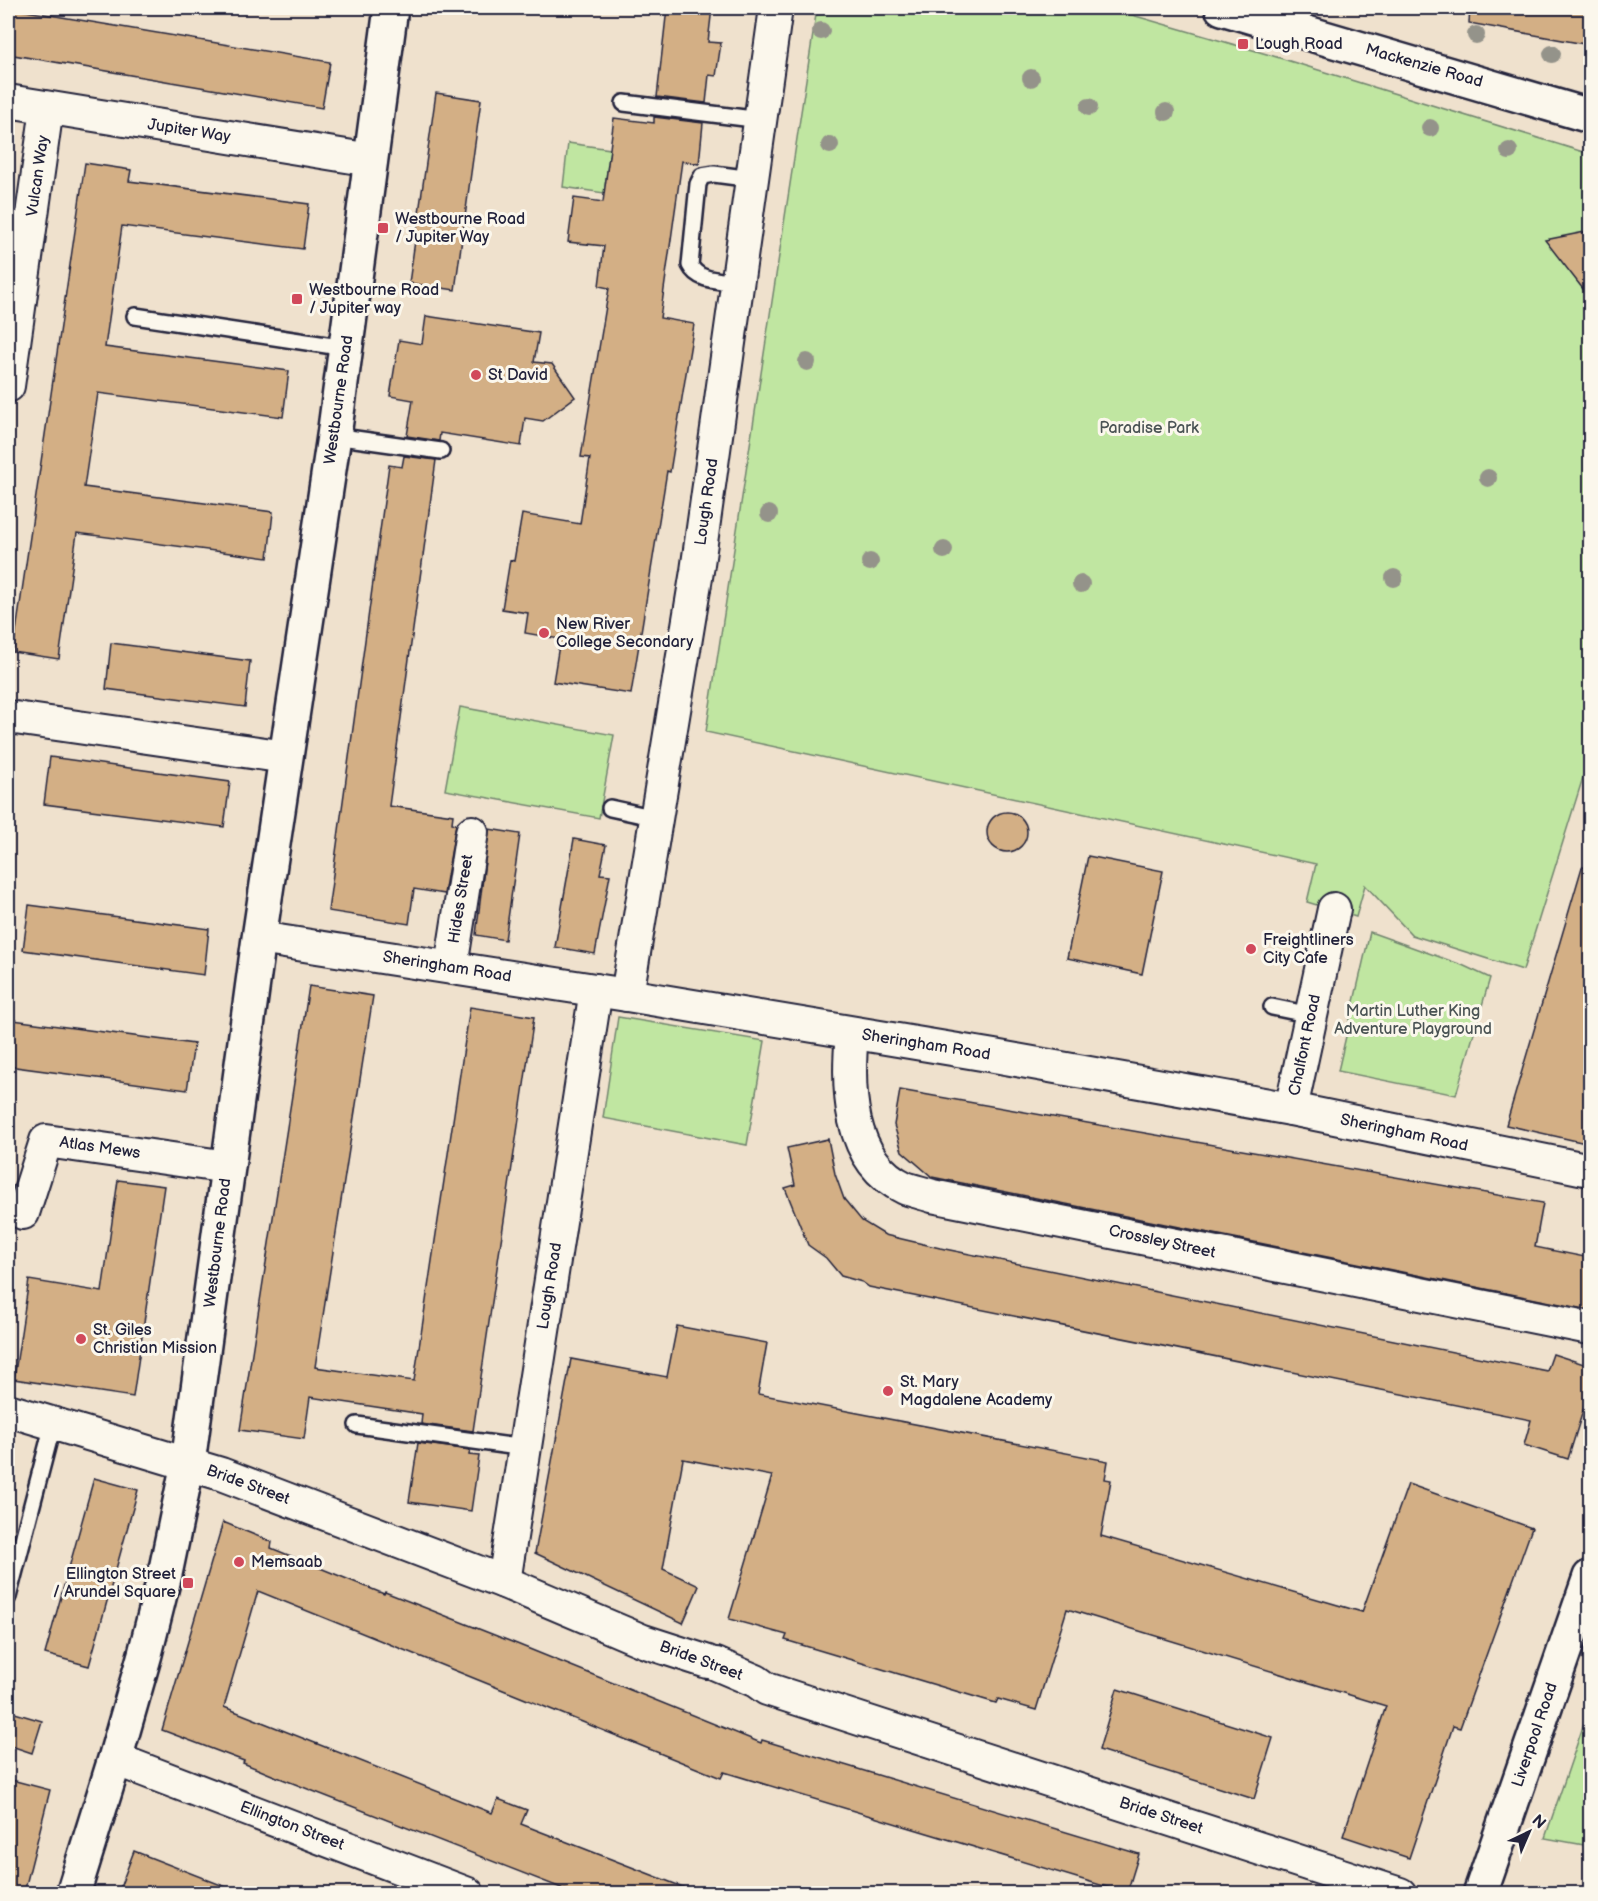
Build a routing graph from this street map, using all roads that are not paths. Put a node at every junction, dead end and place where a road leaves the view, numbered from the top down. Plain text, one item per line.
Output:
1 (391, 8) edge
2 (777, 8) edge
3 (1222, 8) edge
4 (8, 101) edge
5 (624, 103) dead end
6 (47, 108) junction
7 (1590, 116) edge
8 (761, 120) junction
9 (371, 160) junction
10 (752, 179) junction
11 (738, 283) junction
12 (135, 316) dead end
13 (346, 348) junction
14 (8, 386) edge
15 (334, 436) junction
16 (441, 451) dead end
17 (8, 717) edge
18 (286, 757) junction
19 (610, 808) dead end
20 (656, 818) junction
21 (472, 832) dead end
22 (1334, 909) dead end
23 (259, 938) junction
24 (451, 967) junction
25 (596, 990) junction
26 (627, 994) junction
27 (1272, 1007) dead end
28 (1311, 1015) junction
29 (852, 1033) junction
30 (1291, 1109) junction
31 (228, 1167) junction
32 (1590, 1170) edge
33 (23, 1213) dead end
34 (1590, 1328) edge
35 (8, 1410) edge
36 (53, 1424) junction
37 (357, 1425) dead end
38 (525, 1448) junction
39 (188, 1463) junction
40 (1590, 1576) edge
41 (504, 1582) junction
42 (8, 1597) edge
43 (115, 1759) junction
44 (73, 1893) edge
45 (468, 1893) edge
46 (1400, 1893) edge
47 (1480, 1893) edge

1 - 9 street, Westbourne Road
2 - 8 street, Lough Road
3 - 7 street, Mackenzie Road
4 - 6 street, Jupiter Way
5 - 8 lane
6 - 9 street, Jupiter Way
6 - 14 street, Vulcan Way
8 - 10 street, Lough Road
9 - 13 street, Westbourne Road
10 - 11 street, Lough Road
10 - 11 lane
11 - 20 street, Lough Road
12 - 13 lane
13 - 15 street, Westbourne Road
15 - 16 lane
15 - 18 street, Westbourne Road
17 - 18 street
18 - 23 street, Westbourne Road
19 - 20 lane
20 - 26 street, Lough Road
21 - 24 street, Hides Street
22 - 28 street, Chalfont Road
23 - 24 street, Sheringham Road
23 - 31 street, Westbourne Road
24 - 25 street, Sheringham Road
25 - 26 street, Sheringham Road
25 - 38 street, Lough Road
26 - 29 street, Sheringham Road
27 - 28 lane
28 - 30 street, Chalfont Road
29 - 30 street, Sheringham Road
29 - 34 street, Crossley Street
30 - 32 street, Sheringham Road
31 - 33 street, Atlas Mews
31 - 39 street, Westbourne Road
35 - 36 street, Bride Street
36 - 39 street, Bride Street
36 - 42 lane
37 - 38 lane
38 - 41 street, Lough Road
39 - 41 street, Bride Street
39 - 43 street, Westbourne Road
40 - 47 street, Liverpool Road
41 - 46 street, Bride Street
43 - 44 street, Westbourne Road
43 - 45 street, Ellington Street

